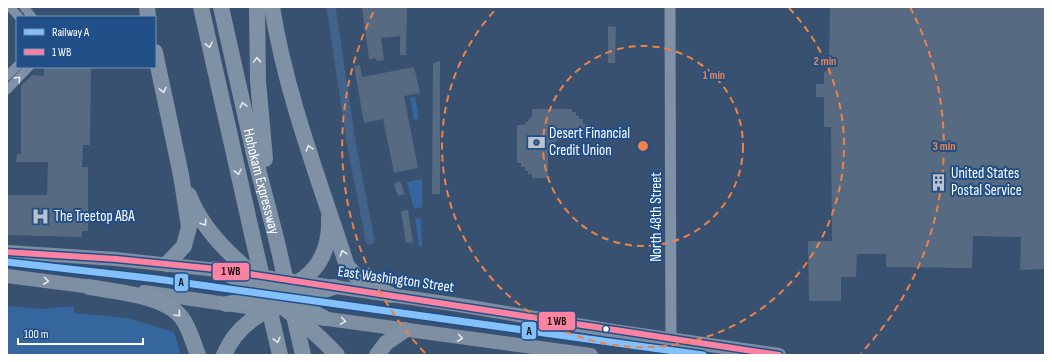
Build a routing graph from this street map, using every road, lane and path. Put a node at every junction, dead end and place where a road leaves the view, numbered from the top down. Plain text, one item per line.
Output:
1 (10, 7) edge
2 (24, 7) edge
3 (201, 7) edge
4 (221, 7) edge
5 (257, 7) edge
6 (272, 7) edge
7 (670, 7) edge
8 (18, 16) edge
9 (31, 16) edge
10 (156, 57) edge
11 (16, 67) edge
12 (28, 68) edge
13 (7, 76) edge
14 (7, 90) edge
15 (181, 175) junction
16 (328, 209) junction
17 (276, 238) junction
18 (7, 252) edge
19 (167, 264) junction
20 (216, 270) junction
21 (7, 276) edge
22 (257, 276) junction
23 (301, 282) junction
24 (89, 287) junction
25 (334, 287) junction
26 (391, 295) junction
27 (279, 303) junction
28 (227, 304) joint
29 (324, 318) joint
30 (405, 330) junction
31 (672, 340) junction
32 (198, 355) edge
33 (224, 355) edge
34 (280, 355) edge
35 (303, 355) edge
36 (337, 355) edge
37 (377, 355) edge
38 (591, 355) edge
39 (671, 355) edge
40 (779, 355) edge

1 - 8 street
2 - 9 street
3 -> 34 highway, Hohokam Expressway, bridge
17 -> 4 highway, Hohokam Expressway
17 -> 5 highway
16 -> 6 highway
7 - 31 street, North 48th Street
10 -> 15 highway
11 - 13 street
14 -> 12 street
15 - 19 highway
15 -> 22 highway
16 - 23 highway
26 -> 16 highway
17 - 35 highway, Hohokam Expressway, bridge
18 - 19 main road, East Washington Street
19 - 20 main road, East Washington Street
20 - 22 main road, East Washington Street
20 - 27 highway
21 -> 24 main road
22 - 23 main road, East Washington Street
22 - 27 highway
23 - 25 main road, East Washington Street
23 - 27 highway
24 - 28 main road
24 -> 32 highway
25 - 26 main road, East Washington Street
25 - 27 highway
26 - 31 main road, East Washington Street
27 - 28 highway
27 - 29 highway
27 - 33 highway
27 - 36 highway
29 -> 30 main road
30 - 37 highway
30 -> 38 main road
31 - 39 street, North 48th Street
31 - 40 main road, East Washington Street

